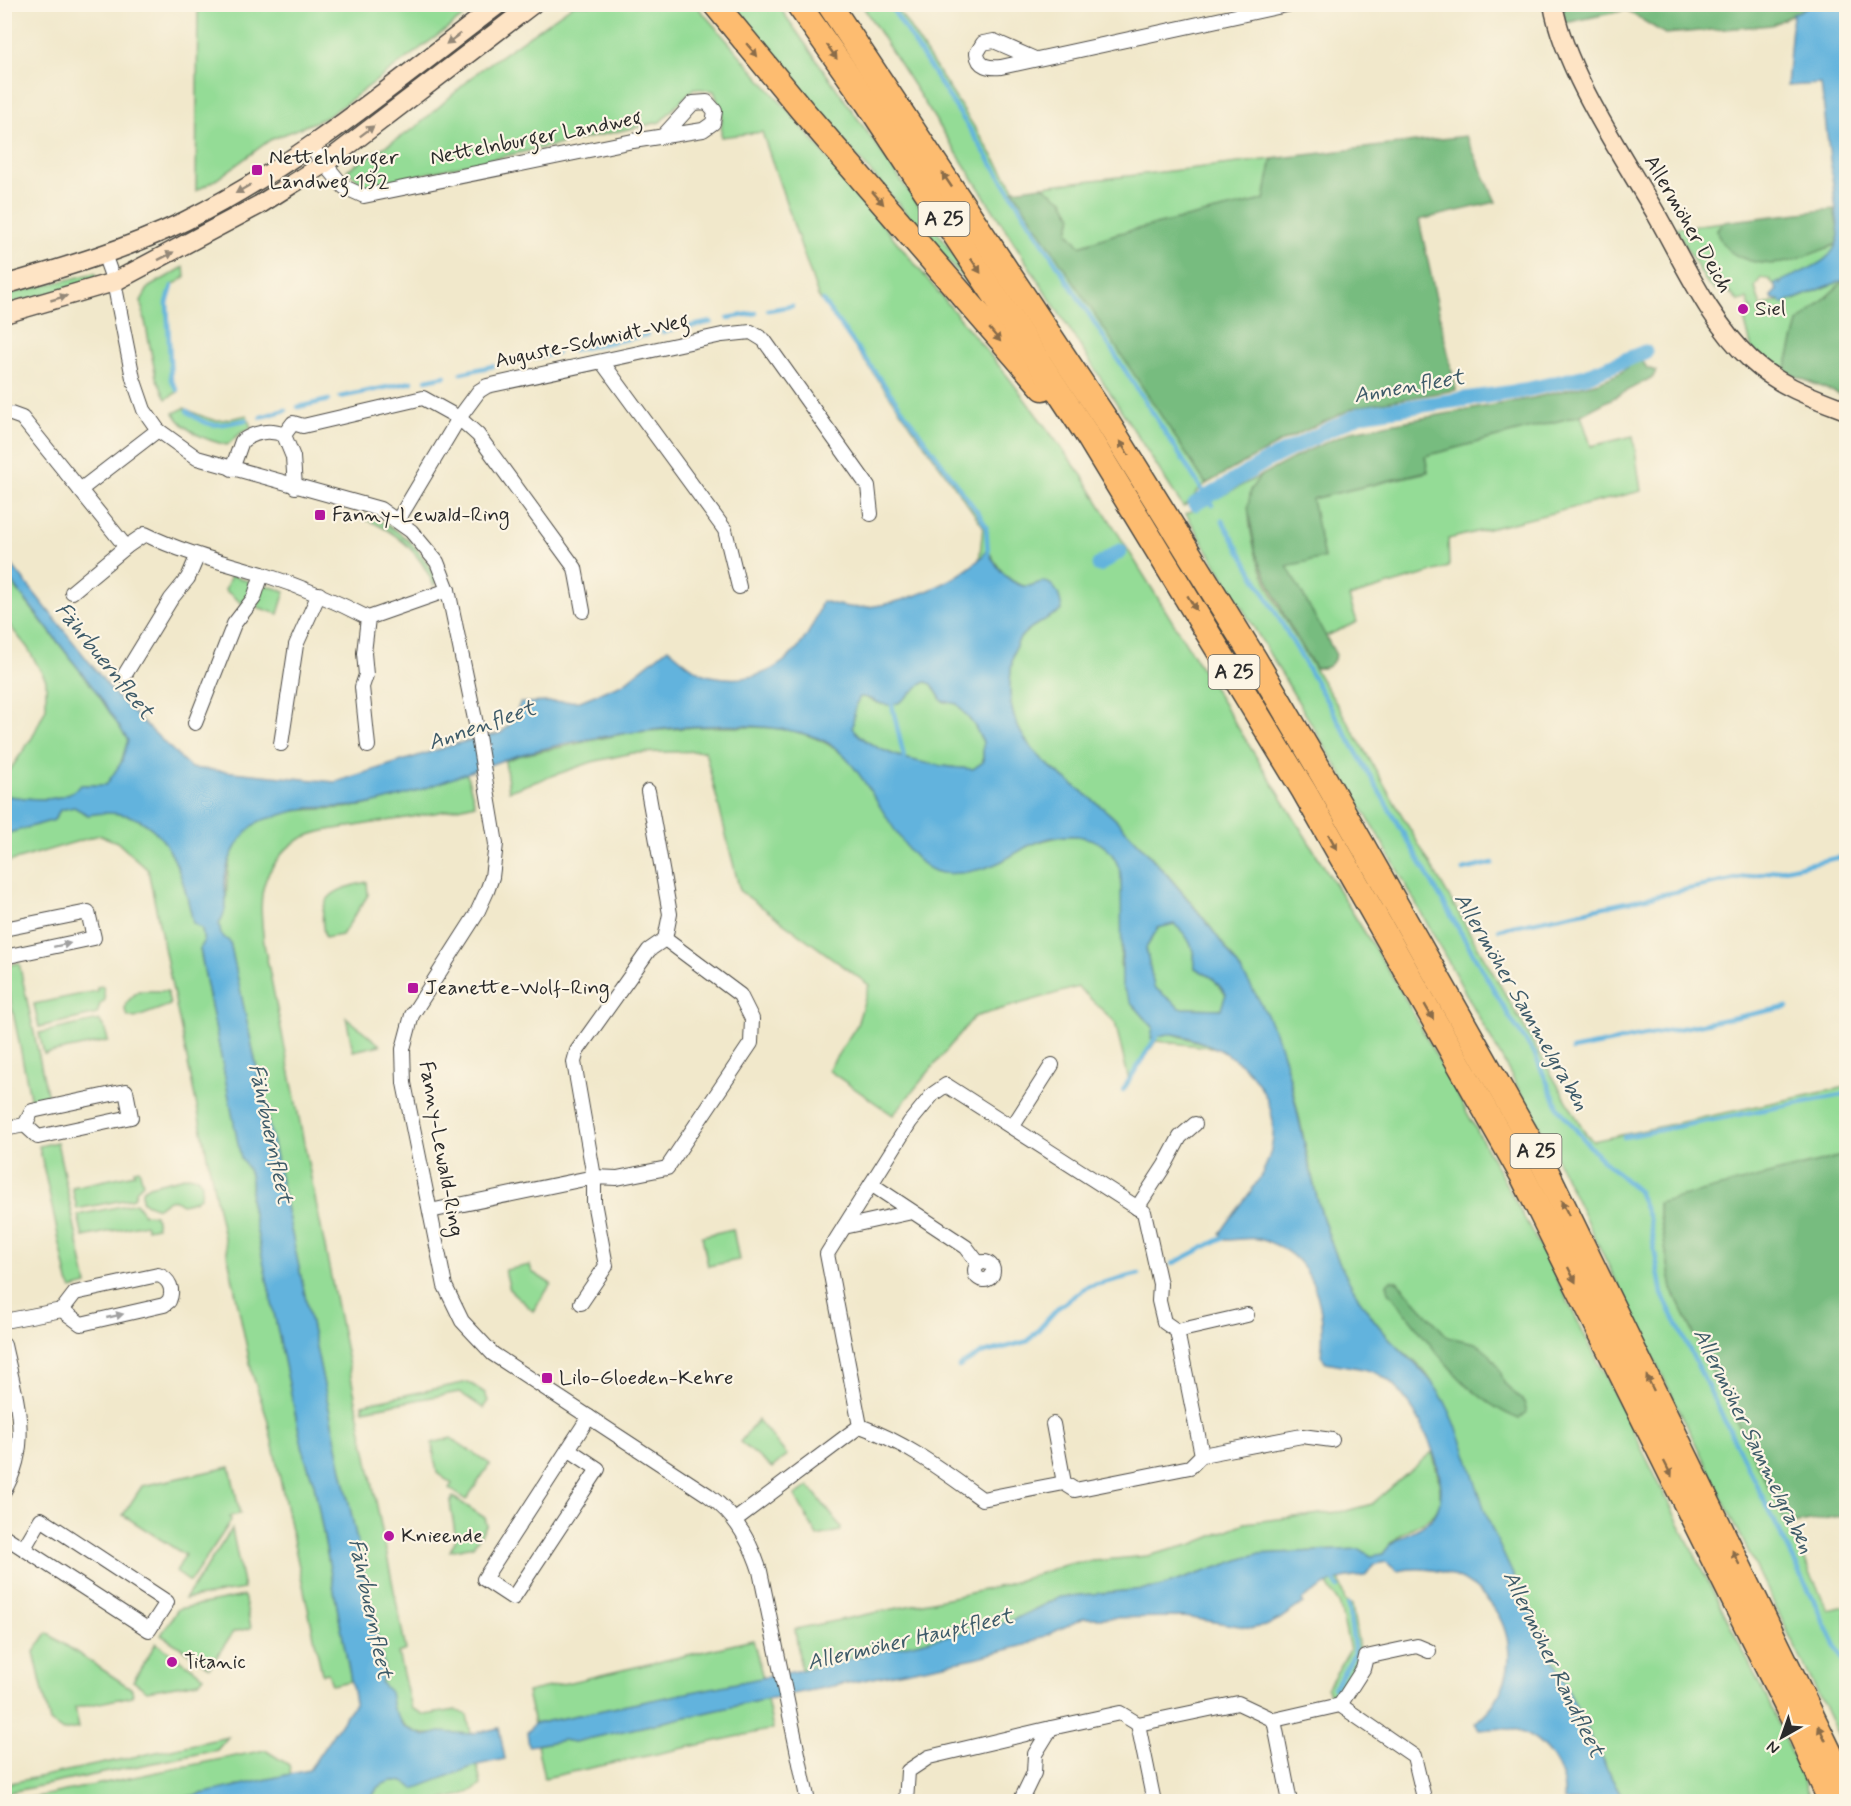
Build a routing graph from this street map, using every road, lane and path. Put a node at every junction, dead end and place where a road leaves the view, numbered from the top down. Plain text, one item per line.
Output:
1 (500, 4) edge
2 (533, 4) edge
3 (715, 4) edge
4 (798, 4) edge
5 (829, 4) edge
6 (1291, 4) edge
7 (1553, 4) edge
8 (1035, 59) dead end
9 (664, 135) dead end
10 (310, 146) junction
11 (324, 164) junction
12 (104, 254) junction
13 (114, 282) junction
14 (4, 285) edge
15 (4, 314) edge
16 (602, 362) junction
17 (1846, 410) edge
18 (11, 414) dead end
19 (459, 418) junction
20 (158, 430) junction
21 (284, 435) junction
22 (1088, 436) junction
23 (232, 469) junction
24 (296, 487) junction
25 (80, 490) junction
26 (871, 514) dead end
27 (398, 520) junction
28 (126, 548) junction
29 (197, 557) junction
30 (262, 574) junction
31 (739, 587) dead end
32 (448, 590) junction
33 (72, 592) dead end
34 (319, 594) junction
35 (583, 610) dead end
36 (368, 618) junction
37 (124, 676) dead end
38 (195, 723) dead end
39 (281, 744) dead end
40 (368, 746) dead end
41 (648, 791) dead end
42 (4, 929) edge
43 (665, 939) junction
44 (4, 957) edge
45 (1052, 1065) dead end
46 (1195, 1124) dead end
47 (25, 1125) junction
48 (1013, 1126) junction
49 (4, 1129) edge
50 (594, 1177) junction
51 (871, 1184) junction
52 (1137, 1208) junction
53 (430, 1211) junction
54 (912, 1212) junction
55 (844, 1227) junction
56 (979, 1264) dead end
57 (580, 1303) dead end
58 (62, 1310) junction
59 (1247, 1316) dead end
60 (4, 1321) edge
61 (1177, 1331) junction
62 (4, 1344) edge
63 (589, 1417) junction
64 (1053, 1424) dead end
65 (861, 1426) junction
66 (1332, 1440) dead end
67 (568, 1449) junction
68 (1202, 1455) junction
69 (1064, 1483) junction
70 (4, 1491) edge
71 (735, 1520) junction
72 (4, 1536) edge
73 (24, 1548) junction
74 (1429, 1651) dead end
75 (1340, 1705) junction
76 (1274, 1720) junction
77 (1138, 1724) junction
78 (1051, 1728) junction
79 (1846, 1786) edge
80 (808, 1802) edge
81 (906, 1802) edge
82 (1020, 1802) edge
83 (1154, 1802) edge
84 (1290, 1802) edge
85 (1425, 1802) edge
86 (1831, 1802) edge

1 -> 10 main road
11 -> 2 main road
3 -> 22 highway
4 -> 22 highway, A 25
79 -> 5 highway, A 25
6 - 8 street
7 - 17 main road, Allermöher Deich
9 - 11 street, Nettelnburger Landweg
10 - 11 street, Nettelnburger Landweg
10 -> 12 main road
13 -> 11 main road
12 - 13 street
12 - 14 main road
15 -> 13 main road
13 - 20 street, Fanny-Lewald-Ring
16 - 19 street, Auguste-Schmidt-Weg
16 - 26 street, Auguste-Schmidt-Weg
16 - 31 street
18 - 25 street
19 - 21 street
19 - 27 street, Auguste-Schmidt-Weg
19 - 35 street
20 - 23 street, Fanny-Lewald-Ring
20 - 25 street
21 - 23 street
21 - 24 street
22 -> 86 highway, A 25
23 - 24 street, Fanny-Lewald-Ring
24 - 27 street, Fanny-Lewald-Ring
25 - 28 street
27 - 32 street, Fanny-Lewald-Ring
28 - 29 street
28 - 33 street
29 - 30 street
29 - 37 street
30 - 34 street
30 - 38 street
32 - 36 street
32 - 53 street, Fanny-Lewald-Ring
34 - 36 street
34 - 39 street
36 - 40 street
41 - 43 street
44 -> 42 street
43 - 50 street
43 - 50 street
45 - 48 street
46 - 52 street
47 - 47 street
47 - 49 street
48 - 51 street
48 - 52 street
50 - 53 street
50 - 57 street
51 - 54 street
51 - 55 street
52 - 61 street
53 - 63 street, Fanny-Lewald-Ring
54 - 55 street
54 - 56 street
55 - 65 street
58 -> 58 street
58 - 60 street
59 - 61 street
61 - 68 street
62 - 70 street
63 - 67 street
63 - 71 street, Fanny-Lewald-Ring
64 - 69 street
65 - 69 street
65 - 71 street
66 - 68 street
67 - 67 street
68 - 69 street
71 - 80 street, Fanny-Lewald-Ring
72 - 73 street
73 - 73 street
74 - 75 street
75 - 76 street
75 - 85 street
76 - 77 street
76 - 84 street
77 - 78 street
77 - 83 street
78 - 81 street
78 - 82 street

